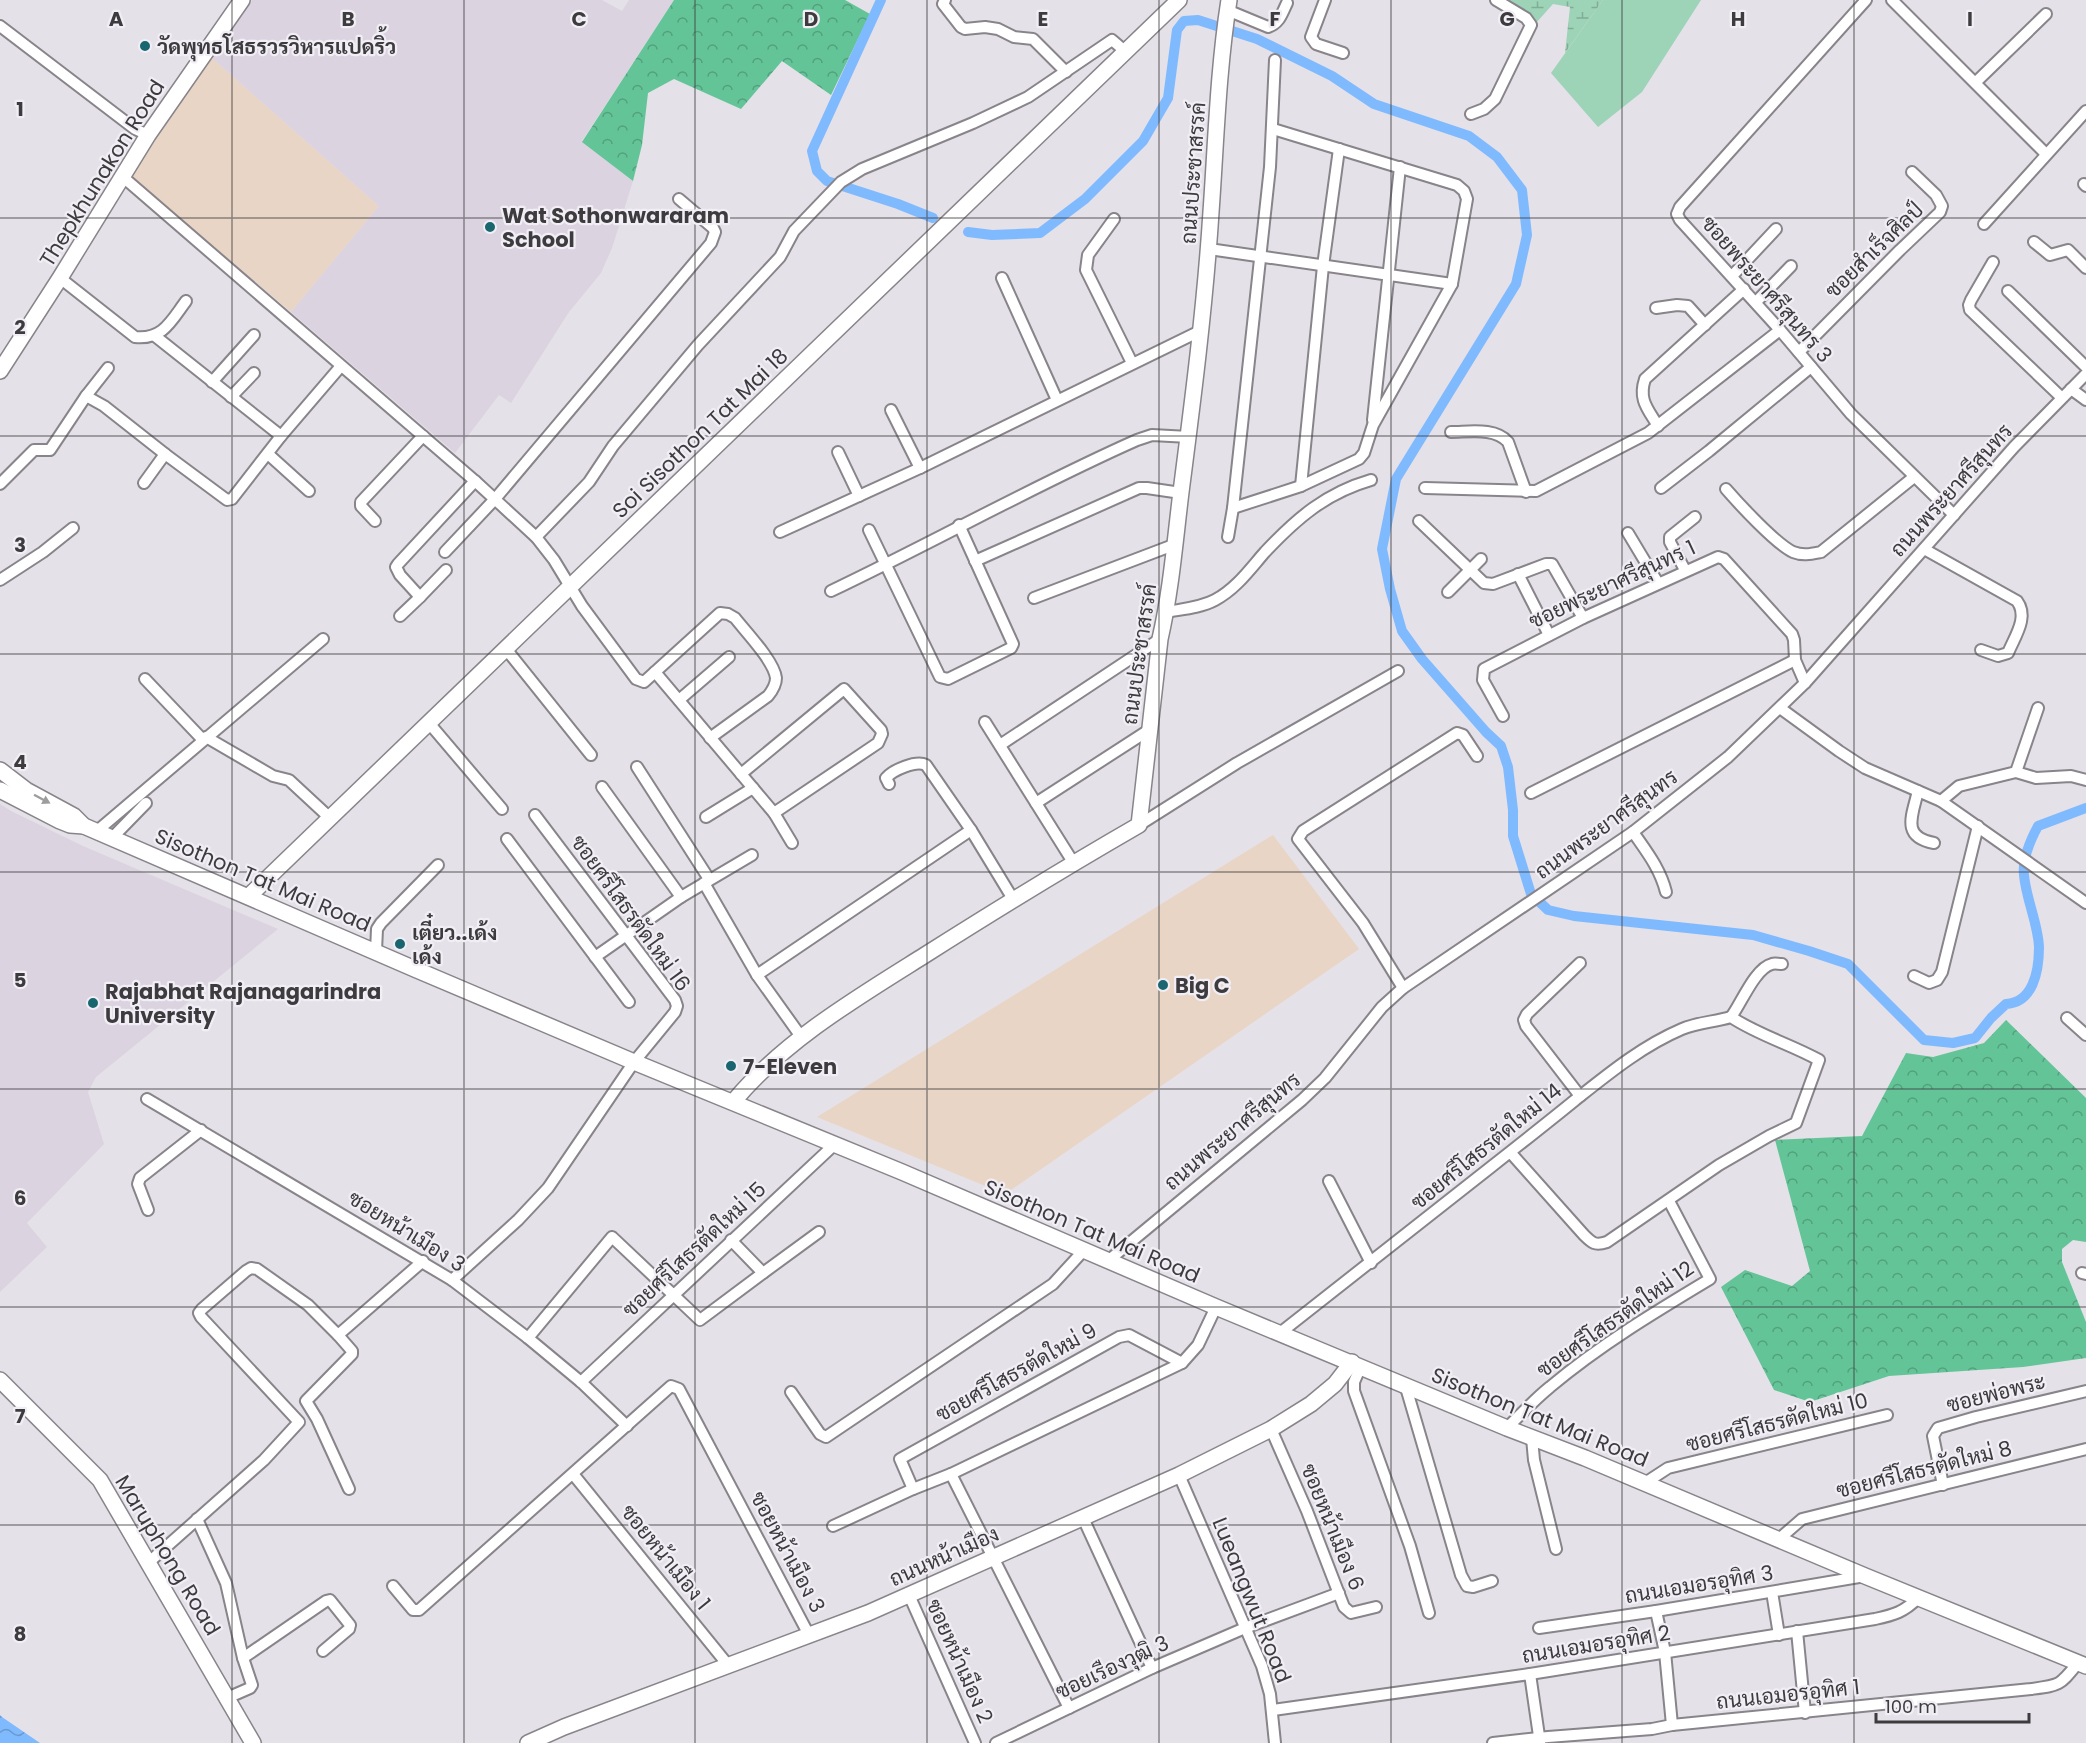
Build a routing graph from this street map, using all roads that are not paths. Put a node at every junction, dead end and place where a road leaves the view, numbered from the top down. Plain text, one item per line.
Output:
1 (242, 0) edge
2 (945, 0) edge
3 (1179, 0) edge
4 (1325, 0) edge
5 (1496, 0) edge
6 (1866, 0) edge
7 (1892, 0) edge
8 (1287, 3) dead end
9 (1227, 9) edge
10 (2046, 14) dead end
11 (0, 26) edge
12 (1126, 52) junction
13 (1343, 52) dead end
14 (1275, 60) dead end
15 (1066, 72) junction
16 (1976, 82) junction
17 (2086, 111) edge
18 (1472, 114) dead end
19 (1273, 129) junction
20 (147, 135) junction
21 (1339, 149) junction
22 (2045, 153) junction
23 (1400, 166) junction
24 (1912, 172) dead end
25 (123, 177) junction
26 (679, 199) dead end
27 (1114, 219) dead end
28 (1984, 224) dead end
29 (1776, 229) dead end
30 (2034, 242) dead end
31 (1209, 249) junction
32 (1260, 257) junction
33 (1993, 262) dead end
34 (1323, 266) junction
35 (1791, 266) dead end
36 (2086, 268) edge
37 (1388, 276) junction
38 (1732, 276) junction
39 (60, 278) junction
40 (1002, 279) dead end
41 (1452, 284) junction
42 (1744, 289) junction
43 (2008, 291) dead end
44 (186, 301) dead end
45 (1756, 302) junction
46 (1656, 308) dead end
47 (1705, 325) junction
48 (1780, 330) junction
49 (1200, 331) junction
50 (254, 335) dead end
51 (155, 336) junction
52 (1799, 352) junction
53 (1132, 363) junction
54 (341, 366) junction
55 (1810, 366) junction
56 (2086, 367) edge
57 (108, 368) dead end
58 (0, 371) edge
59 (254, 373) dead end
60 (2086, 374) edge
61 (212, 382) junction
62 (2071, 389) junction
63 (86, 396) junction
64 (231, 397) junction
65 (2061, 397) junction
66 (1057, 400) junction
67 (2086, 400) edge
68 (891, 411) dead end
69 (1372, 425) junction
70 (1658, 426) junction
71 (1451, 432) dead end
72 (281, 436) junction
73 (423, 436) junction
74 (1189, 437) junction
75 (838, 452) dead end
76 (165, 454) junction
77 (268, 454) junction
78 (920, 468) junction
79 (1914, 477) junction
80 (1371, 480) dead end
81 (475, 481) junction
82 (144, 483) dead end
83 (0, 484) edge
84 (1301, 486) junction
85 (1425, 488) dead end
86 (1661, 488) dead end
87 (1726, 489) dead end
88 (309, 491) dead end
89 (1526, 492) junction
90 (1181, 493) junction
91 (859, 496) junction
92 (495, 499) junction
93 (1233, 508) junction
94 (1954, 515) junction
95 (1695, 517) dead end
96 (375, 521) dead end
97 (1419, 521) dead end
98 (959, 525) junction
99 (73, 528) dead end
100 (869, 530) dead end
101 (780, 532) dead end
102 (1628, 533) dead end
103 (536, 537) junction
104 (1228, 537) dead end
105 (1176, 544) junction
106 (1924, 549) junction
107 (445, 552) dead end
108 (1481, 559) dead end
109 (975, 561) junction
110 (885, 565) junction
111 (1470, 569) junction
112 (446, 570) dead end
113 (1685, 570) junction
114 (1518, 574) junction
115 (0, 580) edge
116 (1658, 583) junction
117 (569, 588) junction
118 (831, 591) dead end
119 (1448, 592) dead end
120 (420, 597) junction
121 (1034, 598) dead end
122 (1166, 612) junction
123 (400, 616) dead end
124 (1583, 618) junction
125 (1549, 635) junction
126 (323, 639) dead end
127 (1160, 639) junction
128 (506, 649) junction
129 (1980, 650) dead end
130 (729, 657) dead end
131 (1795, 660) junction
132 (1398, 671) dead end
133 (655, 672) junction
134 (145, 679) dead end
135 (1805, 683) junction
136 (679, 700) junction
137 (1780, 708) junction
138 (2038, 708) dead end
139 (1503, 717) dead end
140 (985, 722) dead end
141 (429, 723) junction
142 (1149, 730) junction
143 (710, 738) junction
144 (205, 739) junction
145 (1000, 745) junction
146 (591, 755) dead end
147 (1477, 756) dead end
148 (637, 766) dead end
149 (0, 770) edge
150 (2016, 772) junction
151 (741, 774) junction
152 (2086, 780) edge
153 (889, 784) dead end
154 (602, 787) dead end
155 (753, 788) junction
156 (0, 790) edge
157 (1918, 791) junction
158 (1531, 793) dead end
159 (1941, 801) junction
160 (146, 803) dead end
161 (1036, 803) junction
162 (502, 809) dead end
163 (774, 813) junction
164 (535, 815) dead end
165 (705, 817) dead end
166 (330, 818) junction
167 (1139, 825) junction
168 (1977, 826) junction
169 (91, 829) junction
170 (971, 830) junction
171 (1633, 832) junction
172 (112, 838) junction
173 (507, 838) dead end
174 (792, 843) dead end
175 (1934, 843) dead end
176 (752, 855) dead end
177 (1073, 862) junction
178 (438, 865) dead end
179 (706, 881) junction
180 (1666, 891) dead end
181 (249, 896) junction
182 (681, 897) junction
183 (1013, 899) junction
184 (2086, 903) edge
185 (625, 935) junction
186 (376, 951) junction
187 (595, 957) junction
188 (1580, 963) dead end
189 (1782, 964) dead end
190 (757, 975) junction
191 (1914, 976) dead end
192 (1403, 988) junction
193 (629, 1002) dead end
194 (1731, 1017) junction
195 (2067, 1018) dead end
196 (2086, 1035) edge
197 (802, 1038) junction
198 (634, 1062) junction
199 (1580, 1096) junction
200 (147, 1099) dead end
201 (734, 1101) junction
202 (201, 1130) junction
203 (835, 1144) junction
204 (1510, 1152) junction
205 (1329, 1181) dead end
206 (1669, 1201) junction
207 (148, 1210) dead end
208 (819, 1232) dead end
209 (731, 1240) junction
210 (1085, 1249) junction
211 (1109, 1260) junction
212 (423, 1261) junction
213 (1371, 1263) junction
214 (763, 1274) junction
215 (452, 1280) junction
216 (673, 1295) junction
217 (1216, 1307) junction
218 (1280, 1334) junction
219 (338, 1335) junction
220 (528, 1338) junction
221 (1182, 1363) junction
222 (1357, 1364) junction
223 (0, 1380) edge
224 (581, 1382) junction
225 (1404, 1384) junction
226 (2086, 1391) edge
227 (790, 1392) dead end
228 (311, 1409) junction
229 (1887, 1415) dead end
230 (298, 1422) junction
231 (627, 1426) junction
232 (1507, 1428) junction
233 (1271, 1429) junction
234 (1532, 1438) junction
235 (2086, 1449) edge
236 (573, 1474) junction
237 (951, 1474) junction
238 (1179, 1475) junction
239 (1646, 1483) junction
240 (1943, 1485) junction
241 (349, 1488) dead end
242 (913, 1489) junction
243 (1083, 1518) junction
244 (197, 1519) junction
245 (833, 1526) dead end
246 (1779, 1539) junction
247 (1556, 1549) dead end
248 (992, 1558) junction
249 (148, 1563) junction
250 (1865, 1576) junction
251 (1492, 1581) dead end
252 (393, 1586) dead end
253 (1772, 1592) junction
254 (1339, 1593) junction
255 (909, 1595) junction
256 (1918, 1598) junction
257 (1376, 1607) dead end
258 (1656, 1611) junction
259 (1429, 1613) dead end
260 (1245, 1628) junction
261 (1539, 1628) dead end
262 (1797, 1631) junction
263 (809, 1635) junction
264 (1779, 1635) junction
265 (323, 1651) dead end
266 (1665, 1652) junction
267 (243, 1658) junction
268 (728, 1665) junction
269 (2082, 1665) edge
270 (1152, 1668) junction
271 (1530, 1674) junction
272 (227, 1698) junction
273 (1069, 1708) junction
274 (1273, 1710) junction
275 (1805, 1713) junction
276 (1672, 1725) junction
277 (1540, 1740) edge
278 (253, 1743) edge
279 (528, 1743) edge
280 (975, 1743) edge
281 (996, 1743) edge
282 (1275, 1743) edge
283 (1493, 1743) edge

1 - 20 street, Thepkhunakon Road
2 - 15 street
3 - 12 street, Soi Sisothon Tat Mai 18
4 - 13 street
5 - 18 street
6 - 38 street, ซอยพระยาศรีสุนทร 3
7 - 16 street
8 - 9 street
9 - 31 street, ถนนประชาสรรค์
10 - 16 street
11 - 20 street
12 - 15 street
12 - 117 street, Soi Sisothon Tat Mai 18
14 - 19 street
15 - 103 street
16 - 22 street
17 - 22 street
19 - 21 street
19 - 32 street
20 - 25 street, Thepkhunakon Road
21 - 23 street
21 - 34 street
22 - 28 street
23 - 37 street
23 - 41 street
24 - 52 street, ซอยสำเร็จศิลป์
25 - 39 street, Thepkhunakon Road
25 - 54 street
26 - 92 street
27 - 53 street
29 - 38 street
30 - 36 street
31 - 32 street
31 - 49 street, ถนนประชาสรรค์
32 - 34 street
32 - 93 street
33 - 65 street
34 - 37 street
34 - 84 street
35 - 45 street
37 - 41 street
37 - 69 street
38 - 42 street, ซอยพระยาศรีสุนทร 3
39 - 51 street
39 - 58 street, Thepkhunakon Road
40 - 66 street
41 - 69 street
42 - 45 street, ซอยพระยาศรีสุนทร 3
42 - 47 street
43 - 56 street
44 - 51 street
45 - 48 street, ซอยพระยาศรีสุนทร 3
46 - 47 street
47 - 70 street
48 - 52 street, ซอยพระยาศรีสุนทร 3
48 - 70 street
49 - 53 street
49 - 74 street, ถนนประชาสรรค์
50 - 61 street
51 - 61 street
52 - 55 street, ซอยพระยาศรีสุนทร 3
53 - 66 street
54 - 72 street
54 - 73 street
55 - 79 street, ซอยพระยาศรีสุนทร 3
55 - 86 street
57 - 63 street
59 - 64 street
60 - 62 street, ถนนพระยาศรีสุนทร
61 - 64 street
62 - 65 street, ถนนพระยาศรีสุนทร
62 - 67 street
63 - 76 street
63 - 83 street
64 - 72 street
65 - 94 street, ถนนพระยาศรีสุนทร
66 - 78 street
68 - 78 street
69 - 84 street
70 - 89 street
71 - 89 street
72 - 77 street
73 - 81 street
73 - 96 street
74 - 90 street, ถนนประชาสรรค์
74 - 98 street
75 - 91 street
76 - 77 street
76 - 82 street
77 - 88 street
78 - 91 street
79 - 87 street
79 - 94 street, ซอยพระยาศรีสุนทร 3
80 - 122 street
81 - 92 street
81 - 120 street
84 - 93 street
85 - 89 street
90 - 105 street, ถนนประชาสรรค์
90 - 109 street
91 - 101 street
92 - 103 street
92 - 107 street
93 - 104 street
94 - 106 street, ถนนพระยาศรีสุนทร
95 - 113 street
97 - 111 street
98 - 109 street
98 - 110 street
99 - 115 street
100 - 110 street
102 - 116 street
103 - 117 street
105 - 121 street
105 - 122 street, ถนนประชาสรรค์
106 - 129 street
106 - 135 street, ถนนพระยาศรีสุนทร
108 - 111 street
109 - 110 street
110 - 118 street
111 - 114 street
111 - 119 street
112 - 120 street
113 - 116 street, ซอยพระยาศรีสุนทร 1
113 - 131 street, ซอยพระยาศรีสุนทร 1
114 - 124 street
114 - 125 street
116 - 124 street, ซอยพระยาศรีสุนทร 1
117 - 128 street, Soi Sisothon Tat Mai 18
117 - 133 street
120 - 123 street
122 - 127 street, ถนนประชาสรรค์
124 - 125 street, ซอยพระยาศรีสุนทร 1
125 - 139 street, ซอยพระยาศรีสุนทร 1
126 - 144 street
127 - 142 street, ถนนประชาสรรค์
127 - 145 street
128 - 141 street, Soi Sisothon Tat Mai 18
128 - 146 street
130 - 136 street
131 - 135 street, ซอยพระยาศรีสุนทร 1
131 - 158 street
132 - 167 street
133 - 136 street
133 - 143 street
134 - 144 street
135 - 137 street, ถนนพระยาศรีสุนทร
136 - 143 street
137 - 157 street
137 - 171 street, ถนนพระยาศรีสุนทร
138 - 150 street
140 - 145 street
141 - 162 street
141 - 166 street, Soi Sisothon Tat Mai 18
142 - 161 street
142 - 167 street, ถนนประชาสรรค์
143 - 151 street
144 - 166 street
144 - 169 street
145 - 161 street
147 - 192 street
148 - 179 street
149 -> 169 street, Sisothon Tat Mai Road
150 - 152 street
150 - 159 street
151 - 155 street
151 - 163 street
153 - 170 street
154 - 182 street
155 - 163 street
155 - 165 street
156 - 169 street, Sisothon Tat Mai Road
157 - 159 street
157 - 175 street
159 - 168 street
160 - 172 street
161 - 177 street
163 - 174 street
164 - 185 street, ซอยศรีโสธรตัดใหม่ 16
166 - 181 street, Soi Sisothon Tat Mai 18
167 - 177 street
168 - 184 street
168 - 191 street
169 - 172 street, Sisothon Tat Mai Road
170 - 183 street
170 - 190 street
171 - 180 street
171 - 192 street, ถนนพระยาศรีสุนทร
172 - 181 street, Sisothon Tat Mai Road
173 - 187 street
176 - 179 street
177 - 183 street
178 - 186 street
179 - 182 street
179 - 190 street
181 - 186 street, Sisothon Tat Mai Road
182 - 185 street
183 - 197 street
185 - 187 street
185 - 198 street, ซอยศรีโสธรตัดใหม่ 16
186 - 198 street, Sisothon Tat Mai Road
187 - 193 street
188 - 199 street
189 - 194 street
190 - 197 street
192 - 211 street, ถนนพระยาศรีสุนทร
194 - 199 street, ซอยศรีโสธรตัดใหม่ 14
194 - 206 street
195 - 196 street
197 - 201 street
198 - 201 street, Sisothon Tat Mai Road
198 - 215 street
199 - 204 street, ซอยศรีโสธรตัดใหม่ 14
200 - 202 street, ซอยหน้าเมือง 3
201 - 203 street, Sisothon Tat Mai Road
202 - 207 street
202 - 212 street, ซอยหน้าเมือง 3
203 - 209 street, ซอยศรีโสธรตัดใหม่ 15
203 - 210 street, Sisothon Tat Mai Road
204 - 206 street
204 - 213 street, ซอยศรีโสธรตัดใหม่ 14
205 - 213 street
206 - 232 street, ซอยศรีโสธรตัดใหม่ 12
208 - 214 street
209 - 214 street
209 - 216 street, ซอยศรีโสธรตัดใหม่ 15
210 - 211 street, Sisothon Tat Mai Road
210 - 227 street
211 - 217 street, Sisothon Tat Mai Road
212 - 215 street, ซอยหน้าเมือง 3
212 - 219 street
213 - 218 street, ซอยศรีโสธรตัดใหม่ 14
214 - 216 street
215 - 220 street, ซอยหน้าเมือง 3
216 - 220 street
216 - 224 street, ซอยศรีโสธรตัดใหม่ 15
217 - 218 street, Sisothon Tat Mai Road
217 - 221 street
218 - 222 street, Sisothon Tat Mai Road
219 - 228 street
219 - 230 street
220 - 224 street, ซอยหน้าเมือง 3
221 - 237 street
221 - 242 street, ซอยศรีโสธรตัดใหม่ 9
222 - 225 street, Sisothon Tat Mai Road
222 - 233 street, ถนนหน้าเมือง
222 - 259 street
223 - 249 street, Maruphong Road
224 - 231 street, ซอยหน้าเมือง 3
225 - 232 street, Sisothon Tat Mai Road
225 - 251 street
226 - 240 street, ซอยพ่อพระ
228 - 230 street
228 - 241 street
229 - 239 street, ซอยศรีโสธรตัดใหม่ 10
230 - 244 street
231 - 236 street, ซอยหน้าเมือง 3
231 - 263 street, ซอยหน้าเมือง 3
232 - 234 street, Sisothon Tat Mai Road
233 - 238 street, ถนนหน้าเมือง
233 - 254 street, ซอยหน้าเมือง 6
234 - 239 street, Sisothon Tat Mai Road
234 - 247 street
235 - 240 street, ซอยศรีโสธรตัดใหม่ 8
236 - 252 street, ซอยหน้าเมือง 3
236 - 268 street, ซอยหน้าเมือง 1
237 - 242 street
237 - 248 street
238 - 243 street, ถนนหน้าเมือง
238 - 260 street, Lueangwut Road
239 - 246 street, Sisothon Tat Mai Road
240 - 246 street, ซอยศรีโสธรตัดใหม่ 8
242 - 245 street
243 - 248 street, ถนนหน้าเมือง
243 - 270 street
244 - 249 street
244 - 267 street
246 - 250 street, Sisothon Tat Mai Road
248 - 255 street, ถนนหน้าเมือง
248 - 273 street
249 - 272 street, Maruphong Road
250 - 253 street, ถนนเอมอรอุทิศ 3
250 - 256 street, Sisothon Tat Mai Road
253 - 258 street, ถนนเอมอรอุทิศ 3
253 - 264 street
254 - 257 street, ซอยหน้าเมือง 6
254 - 260 street, ซอยเรืองวุฒิ 3
255 - 263 street, ถนนหน้าเมือง
255 - 280 street, ซอยหน้าเมือง 2
256 - 262 street, ถนนเอมอรอุทิศ 2
256 - 269 street, Sisothon Tat Mai Road
258 - 261 street, ถนนเอมอรอุทิศ 3
258 - 266 street
260 - 270 street, ซอยเรืองวุฒิ 3
260 - 274 street, Lueangwut Road
262 - 264 street, ถนนเอมอรอุทิศ 2
262 - 275 street
263 - 268 street, ถนนหน้าเมือง
264 - 266 street, ถนนเอมอรอุทิศ 2
265 - 267 street
266 - 271 street, ถนนเอมอรอุทิศ 2
266 - 276 street
267 - 272 street
268 - 279 street, ถนนหน้าเมือง
269 - 275 street, ถนนเอมอรอุทิศ 1
270 - 273 street, ซอยเรืองวุฒิ 3
271 - 274 street, ถนนเอมอรอุทิศ 2
271 - 277 street
272 - 278 street, Maruphong Road
273 - 281 street, ซอยเรืองวุฒิ 3
274 - 282 street, Lueangwut Road
275 - 276 street, ถนนเอมอรอุทิศ 1
276 - 277 street, ถนนเอมอรอุทิศ 1
277 - 283 street, ถนนเอมอรอุทิศ 1

